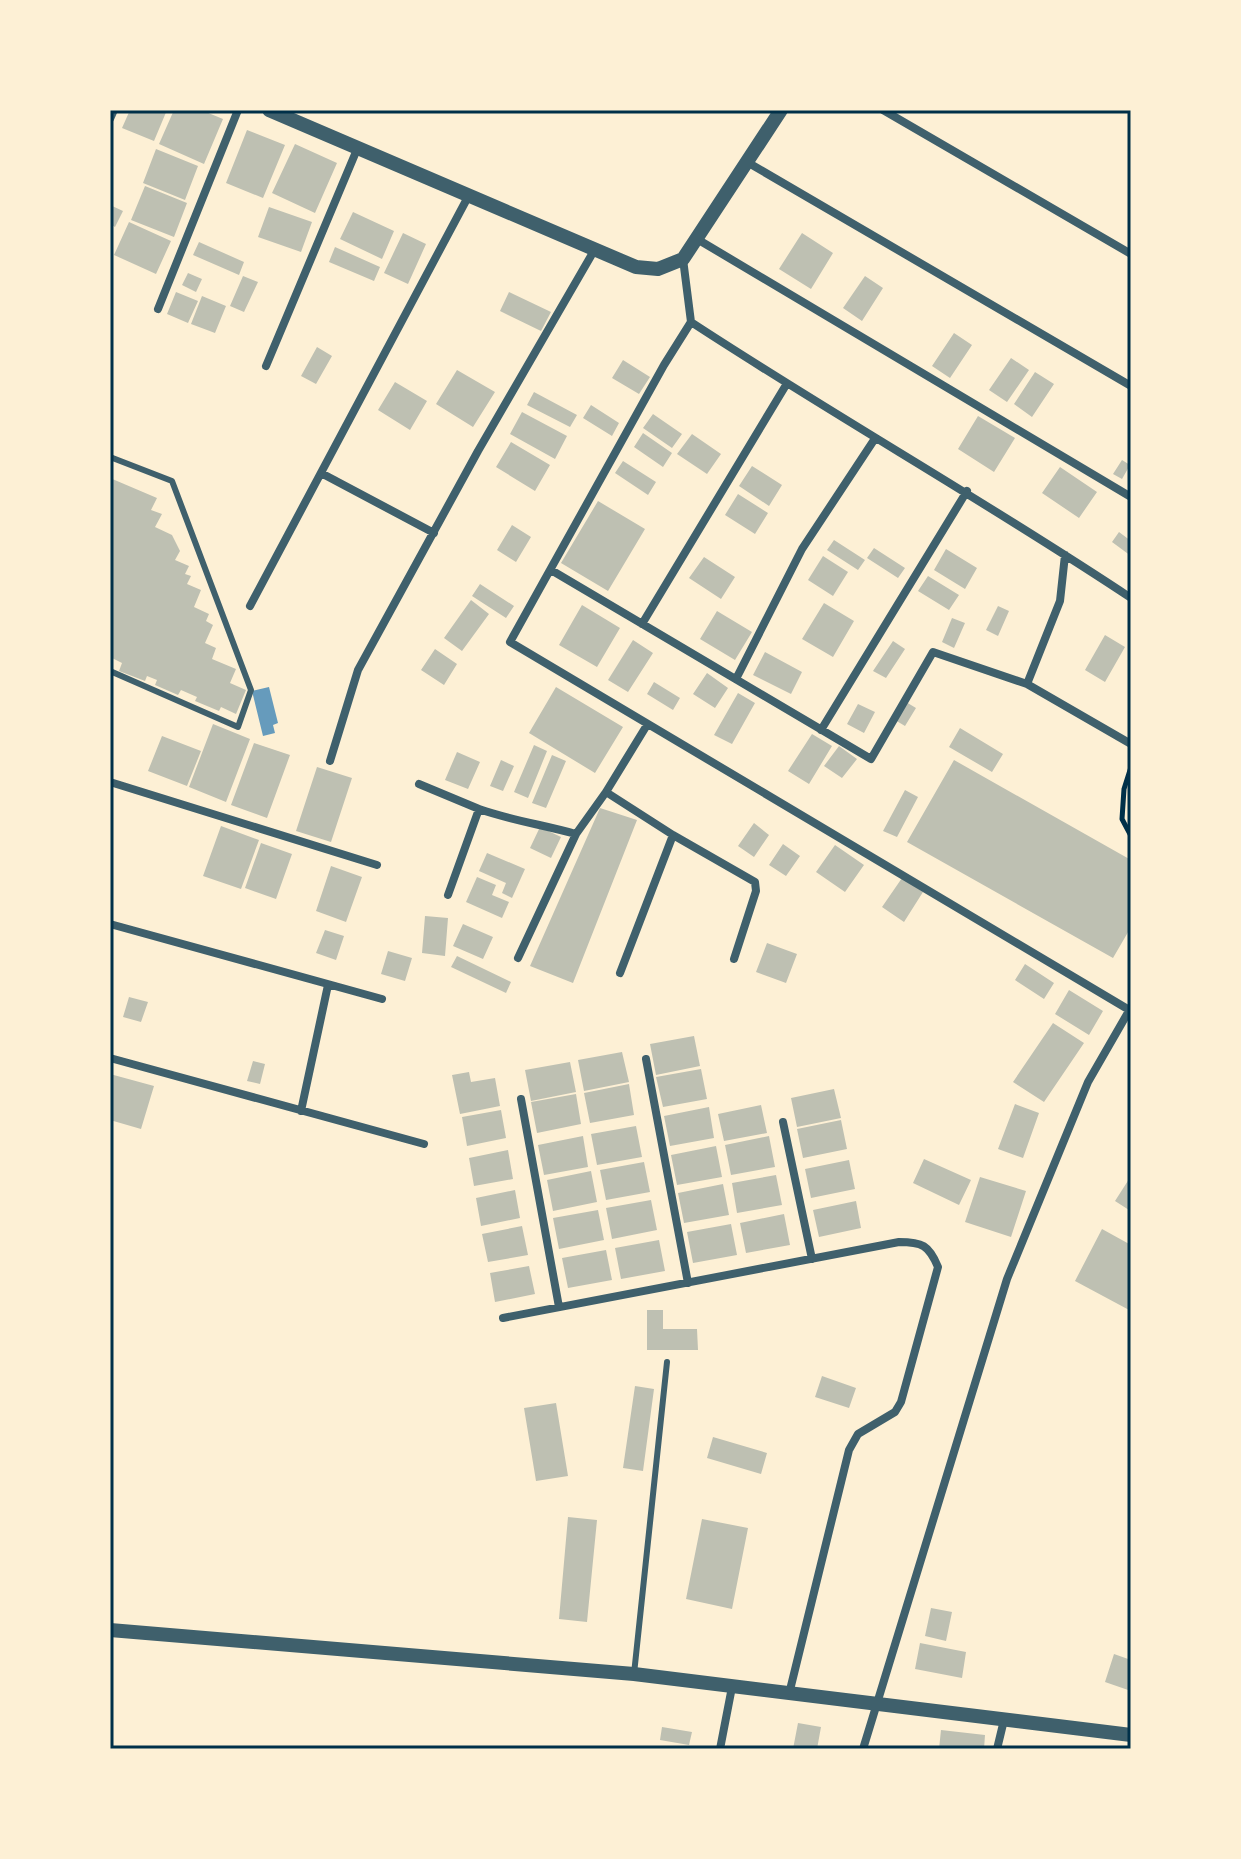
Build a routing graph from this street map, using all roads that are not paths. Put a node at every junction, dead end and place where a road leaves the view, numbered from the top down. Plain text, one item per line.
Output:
1 (114, 110) edge
2 (238, 110) edge
3 (269, 110) edge
4 (781, 110) edge
5 (883, 110) edge
6 (110, 119) edge
7 (358, 147) junction
8 (747, 162) junction
9 (469, 195) junction
10 (697, 239) junction
11 (595, 249) junction
12 (1131, 254) edge
13 (683, 259) junction
14 (158, 309) dead end
15 (691, 322) junction
16 (266, 366) dead end
17 (786, 385) junction
18 (1131, 386) edge
19 (874, 440) junction
20 (110, 457) edge
21 (321, 473) junction
22 (967, 491) junction
23 (1131, 497) edge
24 (434, 533) junction
25 (1065, 555) junction
26 (551, 570) junction
27 (1131, 598) edge
28 (250, 606) dead end
29 (642, 624) junction
30 (110, 671) edge
31 (736, 679) junction
32 (1027, 684) junction
33 (647, 725) junction
34 (821, 730) junction
35 (1131, 744) edge
36 (330, 761) dead end
37 (110, 782) edge
38 (419, 784) dead end
39 (606, 792) junction
40 (479, 809) junction
41 (576, 834) junction
42 (673, 835) junction
43 (377, 865) dead end
44 (448, 895) dead end
45 (110, 924) edge
46 (518, 958) dead end
47 (734, 959) dead end
48 (620, 973) dead end
49 (328, 985) junction
50 (382, 999) dead end
51 (1131, 1010) edge
52 (110, 1058) edge
53 (646, 1059) dead end
54 (521, 1099) dead end
55 (301, 1111) junction
56 (783, 1122) dead end
57 (424, 1144) dead end
58 (812, 1259) junction
59 (688, 1283) junction
60 (559, 1307) junction
61 (503, 1318) dead end
62 (667, 1362) dead end
63 (110, 1630) edge
64 (634, 1674) junction
65 (732, 1687) junction
66 (789, 1694) junction
67 (876, 1706) junction
68 (1004, 1720) junction
69 (1131, 1735) edge
70 (720, 1749) edge
71 (863, 1749) edge
72 (997, 1749) edge

1 - 6 street
2 - 14 street
3 - 7 street
4 - 8 street
5 - 12 street
7 - 9 street
7 - 16 street
8 - 10 street
8 - 18 street
9 - 11 street
9 - 21 street
10 - 13 street
10 - 23 street
11 - 13 street
11 - 24 street
13 - 15 street
15 - 17 street
15 - 26 street
17 - 19 street
17 - 29 street
19 - 22 street
19 - 31 street
20 - 30 lane
21 - 24 street
21 - 28 street
22 - 25 street
22 - 34 street
24 - 36 street
25 - 27 street
25 - 32 street
26 - 29 street
26 - 33 street
29 - 31 street
31 - 34 street
32 - 34 street
32 - 35 street
33 - 39 street
33 - 51 street
37 - 43 street
38 - 40 street
39 - 41 street
39 - 42 street
40 - 41 street
40 - 44 street
41 - 46 street
42 - 47 street
42 - 48 street
45 - 49 street
49 - 50 street
49 - 55 street
51 - 67 street
52 - 55 street
53 - 59 street
54 - 60 street
55 - 57 street
56 - 58 street
58 - 59 street
58 - 66 street
59 - 60 street
60 - 61 street
62 - 64 lane
63 - 64 street
64 - 65 street
65 - 66 street
65 - 70 street
66 - 67 street
67 - 68 street
67 - 71 street
68 - 69 street
68 - 72 street

